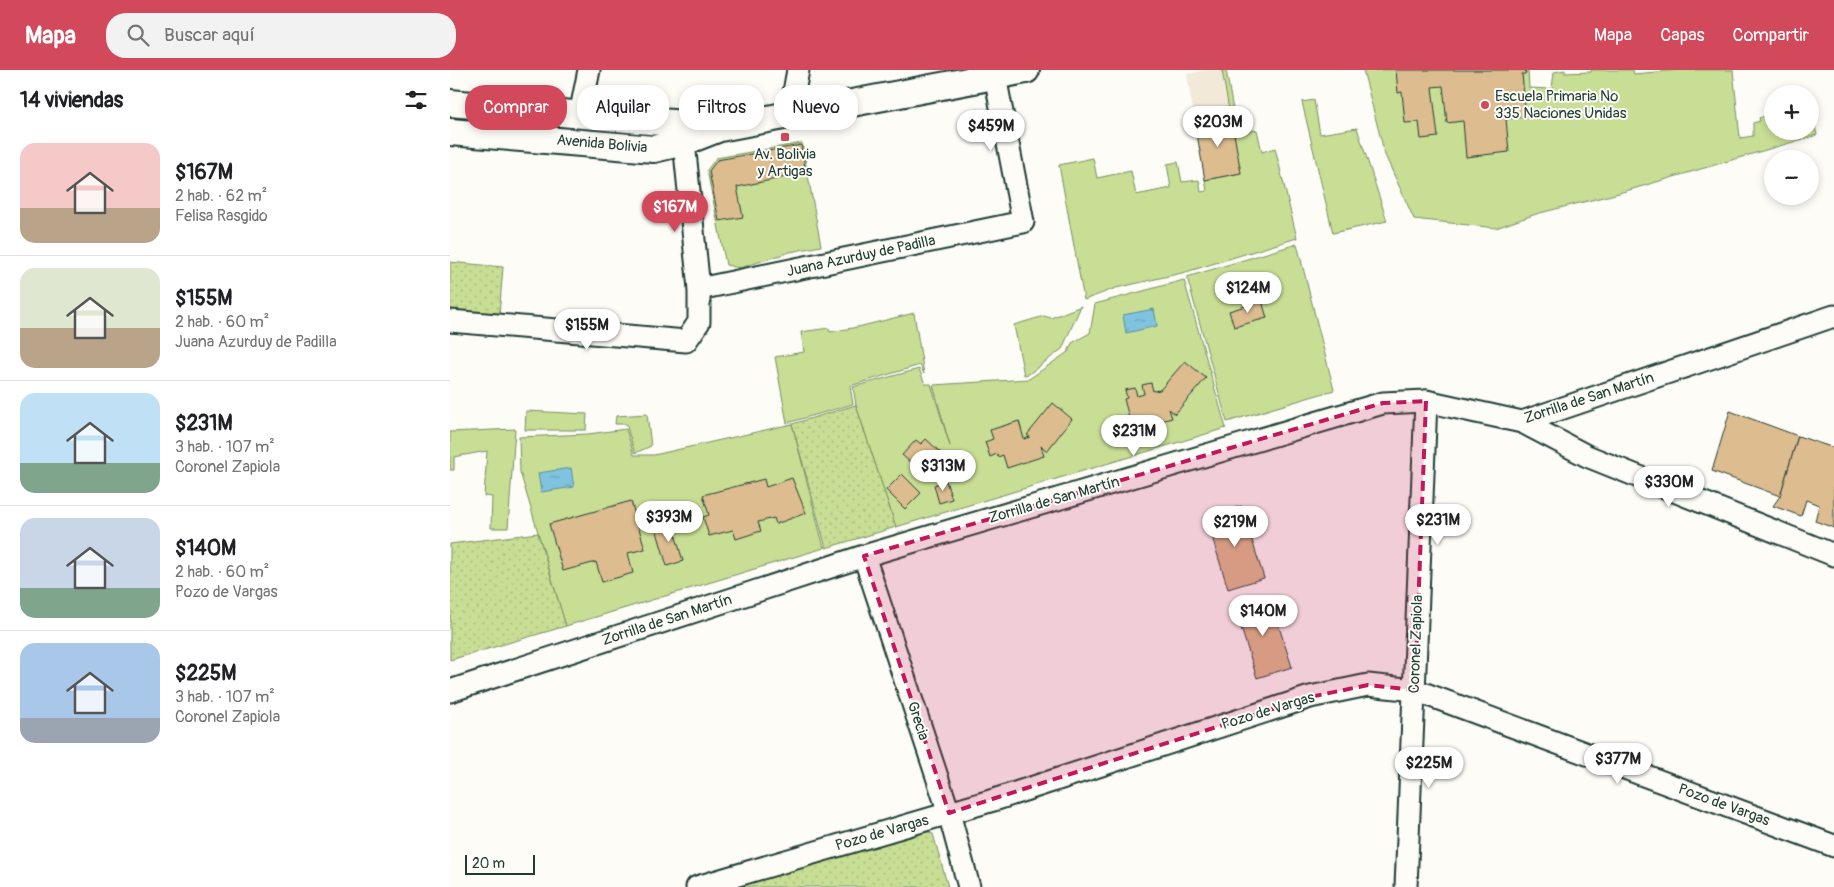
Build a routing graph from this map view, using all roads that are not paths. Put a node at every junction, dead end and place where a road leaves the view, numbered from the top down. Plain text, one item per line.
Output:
1 (589, 70) edge
2 (798, 70) edge
3 (1026, 70) edge
4 (995, 76) junction
5 (586, 85) edge
6 (795, 85) edge
7 (858, 101) edge
8 (450, 103) edge
9 (577, 115) edge
10 (715, 130) edge
11 (450, 132) edge
12 (684, 142) junction
13 (699, 289) junction
14 (1834, 316) edge
15 (450, 321) edge
16 (1426, 401) junction
17 (1522, 422) junction
18 (1834, 555) edge
19 (864, 556) junction
20 (1415, 690) junction
21 (450, 691) edge
22 (949, 813) junction
23 (1834, 846) edge
24 (697, 887) edge
25 (969, 887) edge
26 (1406, 887) edge

1 - 5 street
2 - 6 street
3 - 4 street, Avenida Bolivia
4 - 7 street, Avenida Bolivia
4 - 13 street, Juana Azurduy de Padilla
8 - 9 street, Avenida Bolivia
10 - 12 street, Avenida Bolivia
11 - 12 street, Avenida Bolivia
12 - 13 street
13 - 15 street
14 - 17 street, Zorrilla de San Martín
16 - 17 street, Zorrilla de San Martín
16 - 19 street, Zorrilla de San Martín
16 - 20 street, Coronel Zapiola
17 - 18 street
19 - 21 street, Zorrilla de San Martín
19 - 22 street, Grecia
20 - 22 street, Pozo de Vargas
20 - 23 street, Pozo de Vargas
20 - 26 street, Coronel Zapiola
22 - 24 street, Pozo de Vargas
22 - 25 street, Grecia

